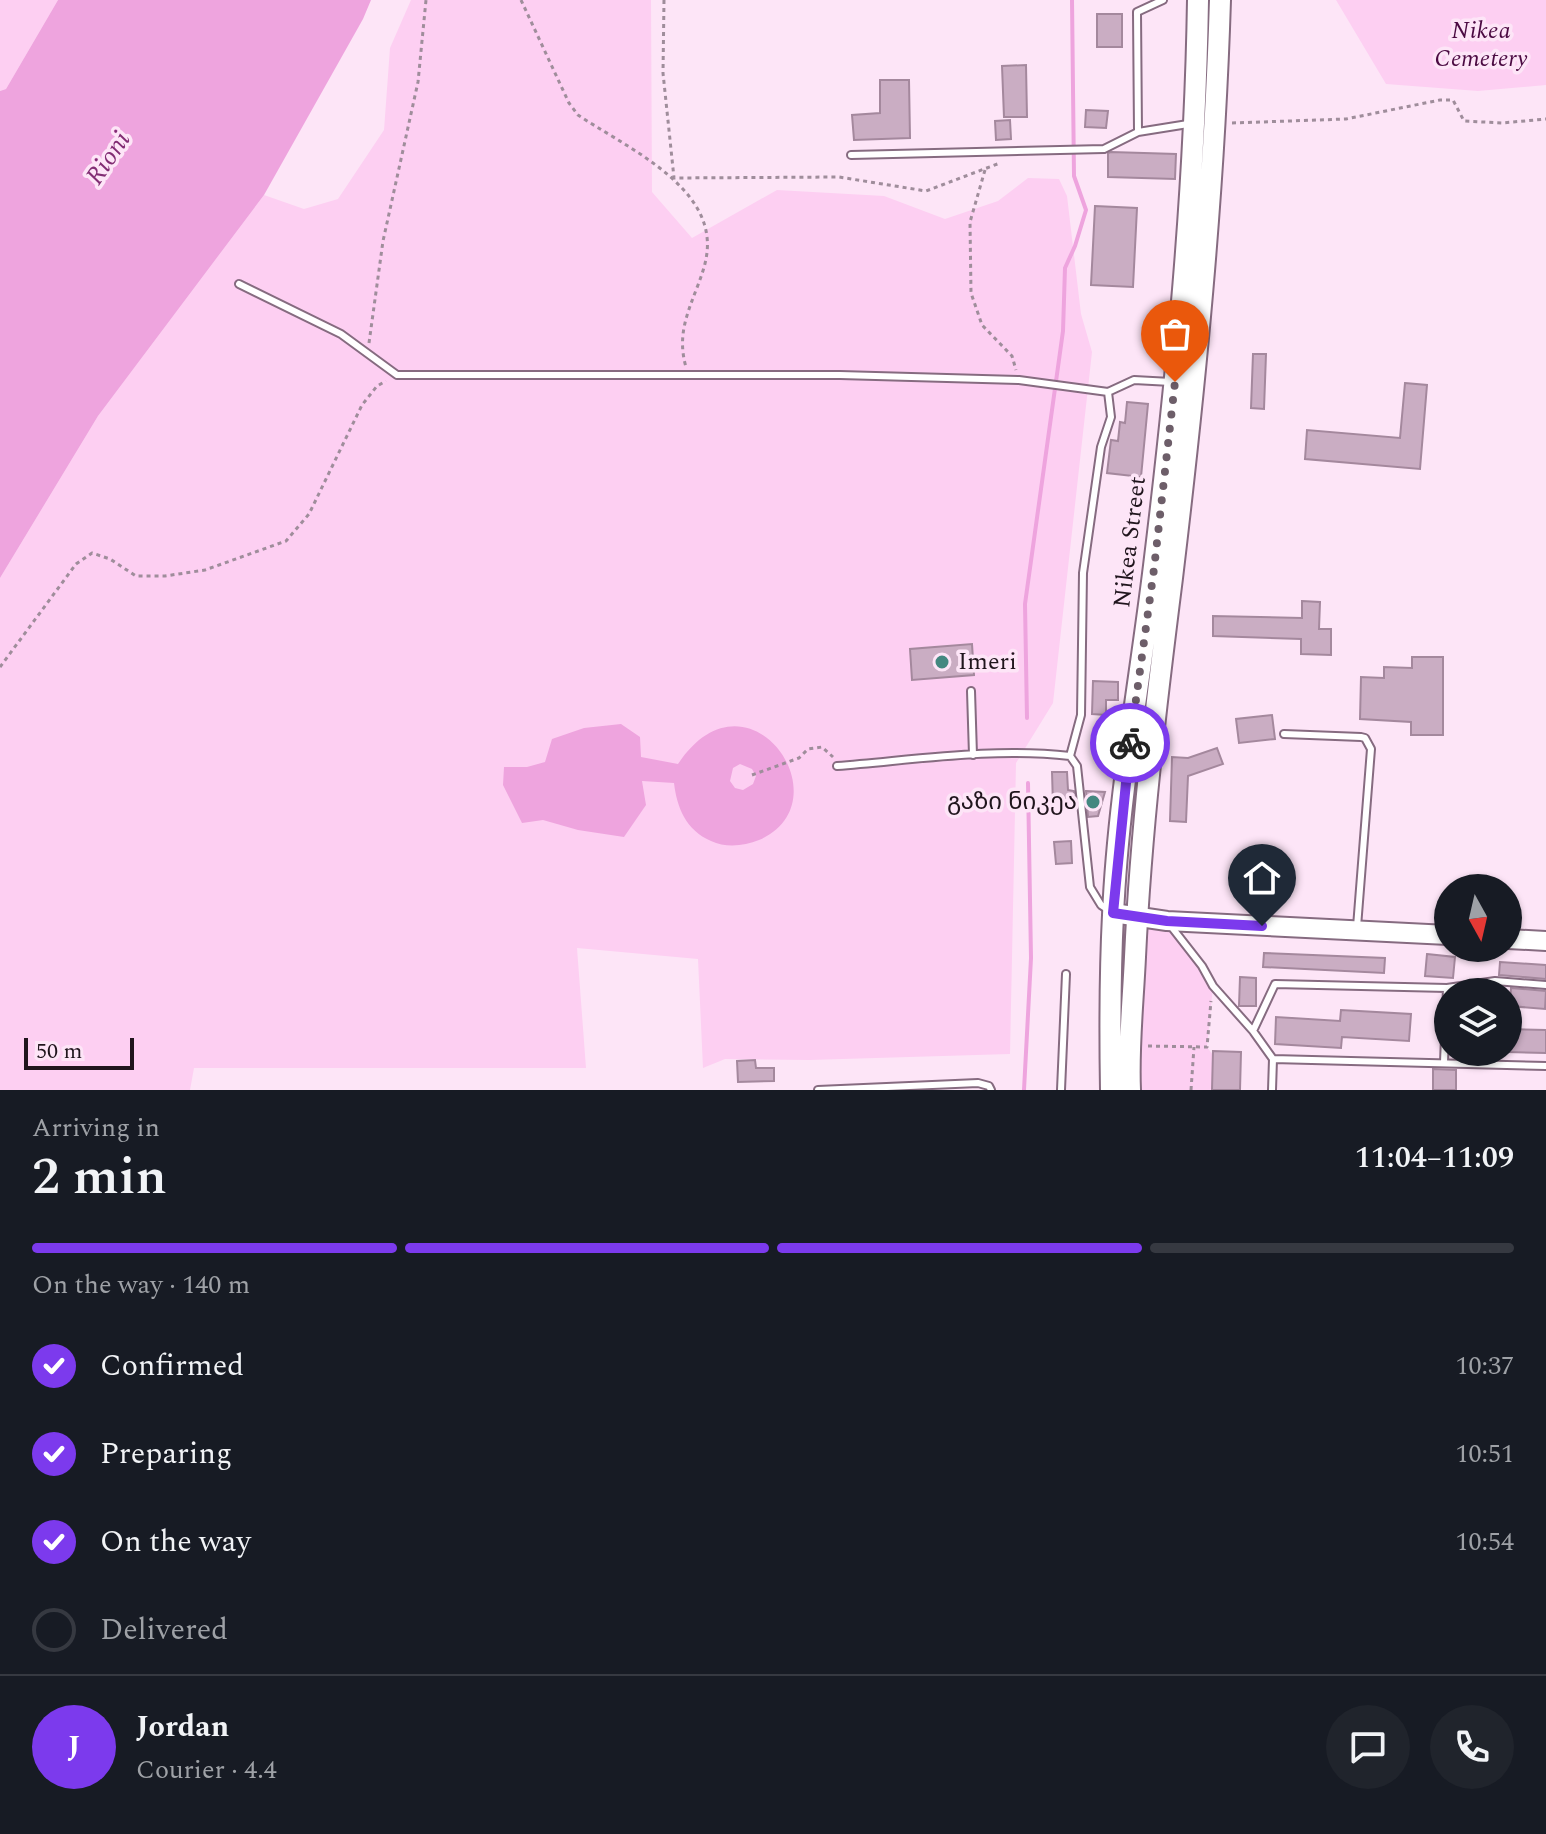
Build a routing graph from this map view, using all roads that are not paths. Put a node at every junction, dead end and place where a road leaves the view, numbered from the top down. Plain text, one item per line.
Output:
1 (1163, 0) edge
2 (1198, 0) edge
3 (1220, 0) edge
4 (1206, 123) junction
5 (1138, 132) junction
6 (851, 155) dead end
7 (239, 284) dead end
8 (1175, 382) junction
9 (1108, 392) junction
10 (971, 691) dead end
11 (1284, 734) dead end
12 (973, 755) junction
13 (1070, 756) junction
14 (837, 766) road end
15 (1113, 913) junction
16 (1137, 918) junction
17 (1167, 921) junction
18 (1357, 931) junction
19 (1434, 934) edge
20 (1522, 940) edge
21 (1546, 941) edge
22 (1066, 974) dead end
23 (1522, 983) edge
24 (1546, 985) edge
25 (1434, 988) edge
26 (1253, 1031) junction
27 (1273, 1059) junction
28 (1434, 1062) edge
29 (1522, 1065) edge
30 (1546, 1066) edge
31 (818, 1090) edge
32 (991, 1090) edge
33 (1061, 1090) edge
34 (1111, 1090) edge
35 (1130, 1090) edge
36 (1272, 1090) edge

1 - 5 lane
2 - 4 main road, Nikea Street
3 - 4 main road, Nikea Street
4 - 5 lane
4 - 8 main road, Nikea Street
4 - 16 main road, Nikea Street
5 - 6 lane
7 - 9 lane
8 - 9 lane
8 - 15 main road, Nikea Street
9 - 13 lane
10 - 12 lane
11 - 18 lane
12 - 13 lane
12 - 14 lane
13 - 15 lane
15 - 16 main road
15 - 34 main road, Nikea Street
16 - 17 main road
16 - 35 main road, Nikea Street
17 - 18 main road
17 - 26 lane
18 - 19 main road
20 - 21 main road
22 - 33 lane
23 - 24 lane
25 - 26 lane
26 - 27 lane
27 - 28 lane
27 - 36 lane
29 - 30 lane
31 - 32 lane

